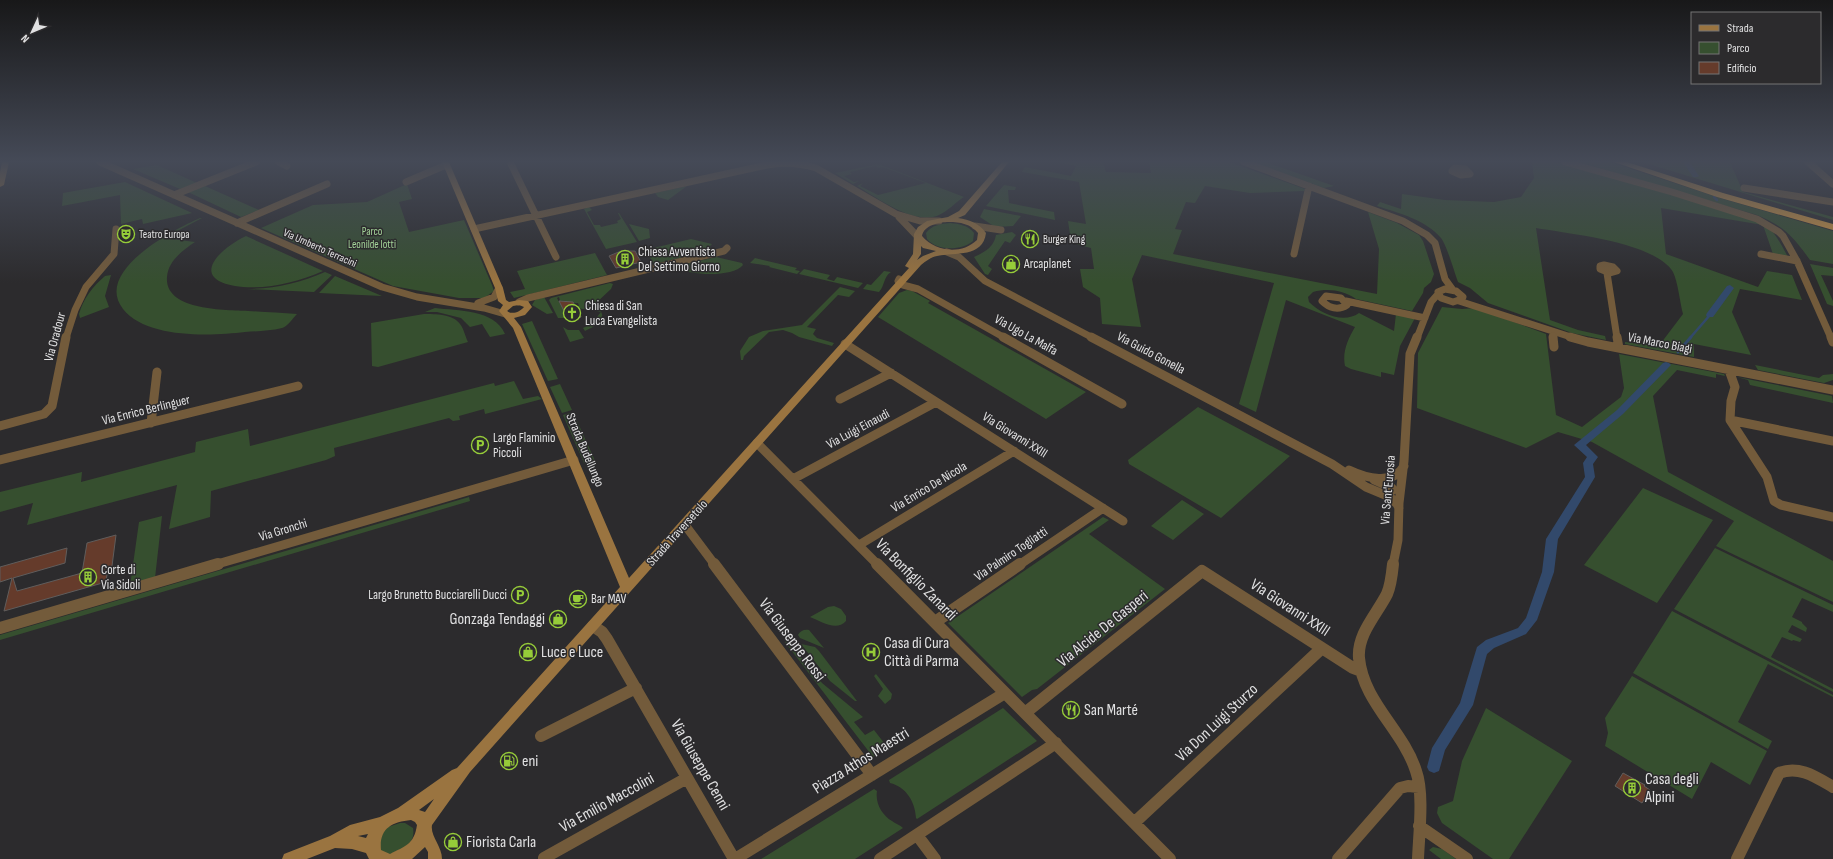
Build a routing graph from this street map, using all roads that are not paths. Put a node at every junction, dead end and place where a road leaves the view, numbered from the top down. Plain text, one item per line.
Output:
1 (190, 202) edge
2 (285, 202) edge
3 (462, 202) edge
4 (530, 202) edge
5 (596, 202) edge
6 (875, 202) edge
7 (972, 202) edge
8 (981, 202) edge
9 (1306, 202) edge
10 (1354, 202) edge
11 (1704, 202) edge
12 (1746, 202) edge
13 (1763, 202) edge
14 (896, 214) junction
15 (536, 215) junction
16 (942, 220) junction
17 (237, 223) junction
18 (1833, 223) edge
19 (975, 226) junction
20 (1833, 227) edge
21 (116, 229) dead end
22 (474, 229) junction
23 (919, 238) junction
24 (981, 241) junction
25 (974, 247) junction
26 (727, 248) dead end
27 (947, 252) junction
28 (1294, 254) dead end
29 (1761, 254) dead end
30 (556, 257) dead end
31 (966, 261) junction
32 (1797, 261) junction
33 (1607, 273) dead end
34 (1445, 279) junction
35 (903, 281) junction
36 (1453, 290) junction
37 (501, 291) junction
38 (1440, 292) junction
39 (1461, 299) junction
40 (1346, 301) dead end
41 (1450, 301) junction
42 (448, 302) junction
43 (478, 303) junction
44 (513, 307) junction
45 (1430, 308) junction
46 (520, 314) junction
47 (1425, 318) junction
48 (516, 324) junction
49 (1553, 332) junction
50 (1833, 342) edge
51 (845, 344) junction
52 (1554, 347) dead end
53 (1619, 348) junction
54 (1729, 370) junction
55 (157, 372) dead end
56 (891, 373) junction
57 (298, 386) dead end
58 (1833, 390) edge
59 (840, 400) dead end
60 (936, 402) junction
61 (1122, 404) dead end
62 (1730, 420) junction
63 (151, 423) junction
64 (0, 426) edge
65 (1833, 441) edge
66 (758, 443) junction
67 (1014, 451) junction
68 (0, 460) edge
69 (574, 460) junction
70 (1330, 462) junction
71 (1404, 465) junction
72 (1362, 476) junction
73 (793, 479) junction
74 (1401, 487) junction
75 (1379, 491) junction
76 (1390, 492) junction
77 (1103, 508) junction
78 (1399, 508) junction
79 (1833, 517) edge
80 (1124, 521) dead end
81 (685, 525) junction
82 (859, 545) junction
83 (1202, 571) joint
84 (627, 588) junction
85 (935, 622) junction
86 (592, 626) junction
87 (0, 628) edge
88 (1322, 648) junction
89 (1361, 671) junction
90 (636, 688) junction
91 (1006, 693) junction
92 (1025, 713) junction
93 (541, 736) dead end
94 (1056, 743) junction
95 (465, 768) junction
96 (872, 775) junction
97 (687, 778) junction
98 (1419, 787) junction
99 (1833, 787) edge
100 (403, 813) junction
101 (1134, 822) junction
102 (383, 823) junction
103 (1419, 826) junction
104 (425, 828) junction
105 (917, 835) junction
106 (335, 841) junction
107 (375, 855) edge
108 (403, 858) edge
109 (544, 858) dead end
110 (289, 859) edge
111 (435, 859) edge
112 (734, 859) edge
113 (880, 859) edge
114 (935, 859) edge
115 (1170, 859) edge
116 (1338, 859) edge
117 (1418, 859) edge
118 (1467, 859) edge
119 (1737, 859) edge

1 - 17 street, Via Umberto Terracini
2 - 17 street
3 - 22 main road, Strada Budellungo
4 - 15 street
5 - 15 street
6 - 14 street
7 - 16 main road, Strada Traversetolo
8 - 19 main road
9 - 28 street
10 - 34 street
11 - 32 street
12 - 20 highway
13 - 18 highway
14 - 16 street
14 - 23 street
15 - 22 street
15 - 30 street
16 - 19 main road
16 - 23 main road, Strada Traversetolo
17 - 42 street, Via Umberto Terracini
19 - 24 main road
19 - 24 street
21 - 64 street, Via Oradour
22 - 37 main road, Strada Budellungo
23 - 27 main road, Strada Traversetolo
23 - 35 main road, Strada Traversetolo
24 - 25 main road, Strada Traversetolo
25 - 27 main road, Strada Traversetolo
25 - 31 street
26 - 44 street
27 - 31 street, Via Guido Gonella
27 - 35 main road, Strada Traversetolo
29 - 32 street
31 - 70 street, Via Guido Gonella
32 - 50 street
33 - 53 street
34 - 36 street
34 - 38 street
35 - 51 main road, Strada Traversetolo
35 - 61 street, Via Ugo La Malfa
36 - 38 street
36 - 39 street
37 - 43 street
37 - 44 main road, Strada Budellungo
38 - 41 street
38 - 45 street, Via Sant'Eurosia
39 - 41 street
39 - 49 street, Via Marco Biagi
40 - 47 street
41 - 45 street
42 - 43 street, Via Umberto Terracini
42 - 44 street, Via Umberto Terracini
43 - 44 street, Via Umberto Terracini
44 - 46 main road
44 - 46 main road
44 - 48 main road, Strada Budellungo
45 - 47 street, Via Sant'Eurosia
46 - 48 main road
47 - 71 street, Via Sant'Eurosia
48 - 69 main road, Strada Budellungo
49 - 52 street
49 - 53 street, Via Marco Biagi
51 - 56 street, Via Giovanni XXIII
51 - 66 main road, Strada Traversetolo
53 - 54 street, Via Marco Biagi
54 - 58 street, Via Marco Biagi
54 - 62 street
55 - 63 street
56 - 59 street
56 - 60 street, Via Giovanni XXIII
57 - 63 street, Via Enrico Berlinguer
60 - 67 street, Via Giovanni XXIII
60 - 73 street, Via Luigi Einaudi
62 - 65 street
62 - 79 street
63 - 68 street, Via Enrico Berlinguer
66 - 73 street, Via Bonfiglio Zanardi
66 - 81 main road, Strada Traversetolo
67 - 77 street, Via Giovanni XXIII
67 - 82 street, Via Enrico De Nicola
69 - 84 main road, Strada Budellungo
69 - 87 street, Via Gronchi
70 - 72 street, Via Guido Gonella
70 - 75 street, Via Guido Gonella
71 - 72 street, Via Guido Gonella
71 - 74 street, Via Sant'Eurosia
72 - 76 street, Via Guido Gonella
73 - 82 street, Via Bonfiglio Zanardi
74 - 76 street, Via Guido Gonella
74 - 78 street, Via Sant'Eurosia
75 - 76 street, Via Guido Gonella
75 - 78 street, Via Guido Gonella
77 - 80 street, Via Giovanni XXIII
77 - 85 street, Via Palmiro Togliatti
78 - 89 street, Via Sant'Eurosia
81 - 84 main road, Strada Traversetolo
81 - 96 street, Via Giuseppe Rossi
82 - 85 street, Via Bonfiglio Zanardi
83 - 88 street, Via Giovanni XXIII
83 - 92 street, Via Alcide De Gasperi
84 - 86 main road, Strada Traversetolo
85 - 91 street, Via Bonfiglio Zanardi
86 - 90 street, Via Giuseppe Cenni
86 - 95 main road, Strada Traversetolo
88 - 89 street, Via Giovanni XXIII
88 - 101 street, Via Don Luigi Sturzo
89 - 98 street, Via Sant'Eurosia
90 - 93 street
90 - 97 street, Via Giuseppe Cenni
91 - 92 street, Via Bonfiglio Zanardi
91 - 96 street, Piazza Athos Maestri
92 - 94 street, Via Bonfiglio Zanardi
94 - 101 street, Via Bonfiglio Zanardi
94 - 105 street
95 - 100 main road, Strada Traversetolo
95 - 104 main road, Strada Traversetolo
96 - 112 street, Piazza Athos Maestri
97 - 109 street, Via Emilio Maccolini
97 - 112 street, Via Giuseppe Cenni
98 - 103 street, Via Sant'Eurosia
98 - 116 street
99 - 119 street
100 - 102 main road, Strada Traversetolo
100 - 104 main road
101 - 115 street, Via Bonfiglio Zanardi
102 - 106 main road, Strada Traversetolo
102 - 107 main road
103 - 117 street, Via Sant'Eurosia
103 - 118 street
104 - 108 main road, Strada Traversetolo
104 - 111 main road
105 - 113 street
105 - 114 street
106 - 107 main road
106 - 110 main road, Strada Traversetolo

